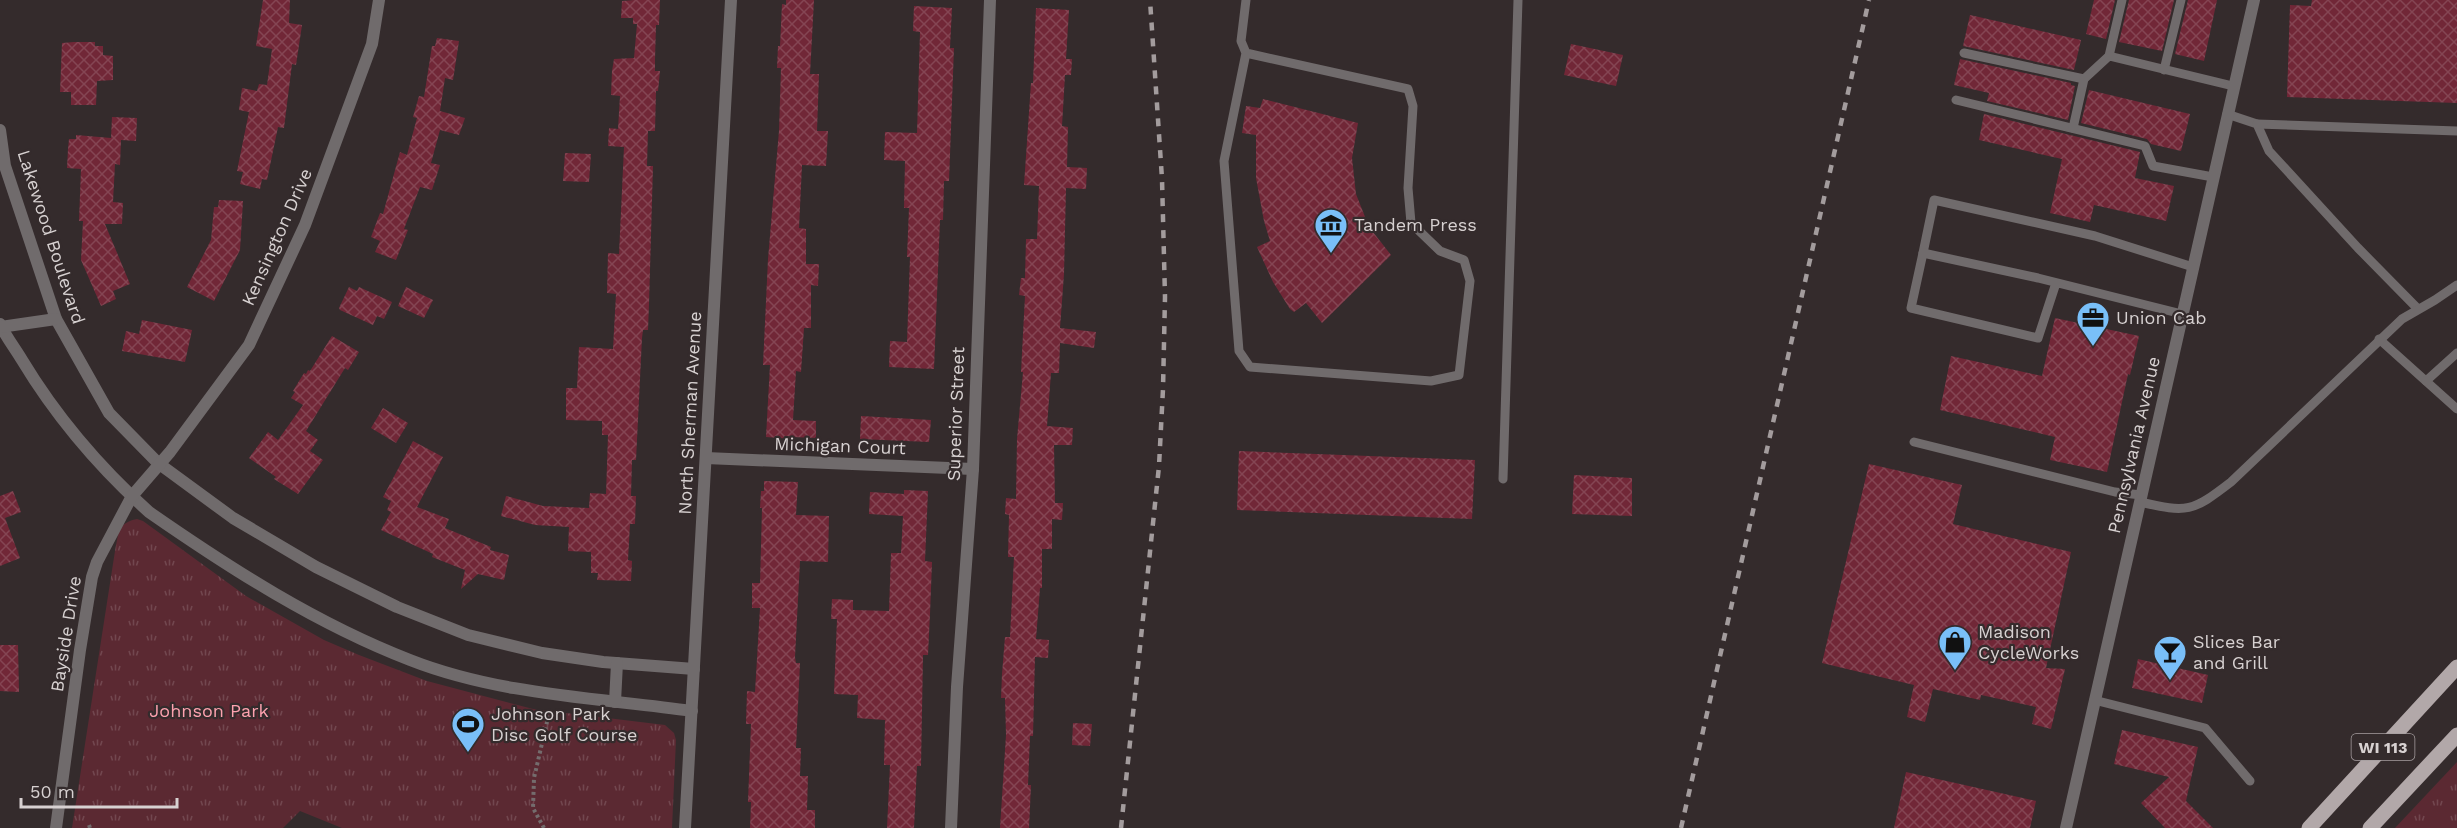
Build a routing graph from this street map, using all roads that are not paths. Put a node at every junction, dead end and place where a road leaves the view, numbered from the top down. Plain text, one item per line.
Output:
1 (379, 0) edge
2 (731, 0) edge
3 (990, 0) edge
4 (1246, 0) edge
5 (1518, 0) edge
6 (2122, 0) edge
7 (2181, 0) edge
8 (2254, 0) edge
9 (1246, 53) junction
10 (1964, 53) dead end
11 (2109, 56) junction
12 (2164, 70) junction
13 (2084, 79) junction
14 (2233, 86) junction
15 (1956, 100) dead end
16 (2227, 114) junction
17 (2257, 124) junction
18 (2073, 128) junction
19 (0, 130) edge
20 (2457, 131) edge
21 (2213, 177) junction
22 (1923, 253) junction
23 (2193, 267) junction
24 (2056, 283) junction
25 (2457, 285) edge
26 (2418, 309) junction
27 (2182, 314) junction
28 (56, 320) junction
29 (0, 326) edge
30 (2379, 339) junction
31 (2457, 353) edge
32 (2426, 381) junction
33 (2457, 409) edge
34 (1914, 442) dead end
35 (706, 458) junction
36 (158, 463) junction
37 (973, 469) junction
38 (1503, 479) dead end
39 (132, 496) junction
40 (2141, 498) junction
41 (617, 663) junction
42 (2457, 667) edge
43 (694, 669) junction
44 (2094, 700) junction
45 (615, 702) junction
46 (692, 711) junction
47 (2457, 735) edge
48 (2250, 781) dead end
49 (56, 828) edge
50 (685, 828) edge
51 (951, 828) edge
52 (2066, 828) edge
53 (2309, 828) edge
54 (2370, 828) edge

1 - 36 street, Kensington Drive
2 - 35 street, North Sherman Avenue
3 - 37 street, Superior Street
4 - 9 lane
5 - 38 lane
6 - 11 lane
7 - 12 lane
8 - 14 street, Pennsylvania Avenue
9 - 9 lane
10 - 13 lane
11 - 12 lane
11 - 13 lane
12 - 14 lane
13 - 18 lane
14 - 16 street, Pennsylvania Avenue
15 - 18 lane
16 - 17 lane
16 - 21 street, Pennsylvania Avenue
17 - 20 lane
17 - 26 lane
18 - 21 lane
19 - 28 street, Lakewood Boulevard
21 - 23 street, Pennsylvania Avenue
22 - 23 lane
22 - 24 lane
22 - 24 lane
23 - 27 street, Pennsylvania Avenue
24 - 27 lane
25 - 26 lane
26 - 30 lane
27 - 40 street, Pennsylvania Avenue
28 - 29 street
28 - 36 street, Lakewood Boulevard
29 - 39 street
30 - 32 lane
30 - 40 lane
31 - 32 lane
32 - 33 lane
34 - 40 lane
35 - 37 street, Michigan Court
35 - 43 street, North Sherman Avenue
36 - 39 street, Bayside Drive
36 - 41 street, Lakewood Boulevard
37 - 51 street, Superior Street
39 - 45 street
39 - 49 street, Bayside Drive
40 - 44 street, Pennsylvania Avenue
41 - 43 street, Lakewood Boulevard
41 - 45 street
42 - 53 main road, WI 113
43 - 46 street, North Sherman Avenue
44 - 48 lane
44 - 52 street, Pennsylvania Avenue
45 - 46 street
46 - 50 street, North Sherman Avenue
47 - 54 main road, WI 113

